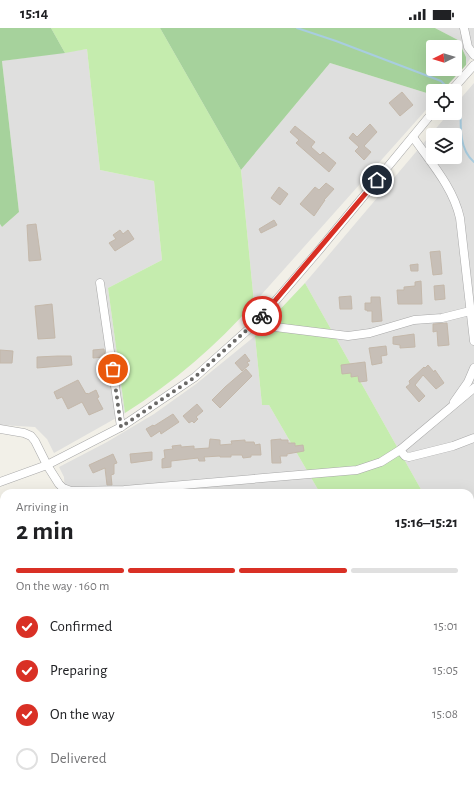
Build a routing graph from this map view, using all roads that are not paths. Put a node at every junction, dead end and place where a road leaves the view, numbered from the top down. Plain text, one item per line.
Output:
1 (464, 28) edge
2 (474, 55) edge
3 (474, 65) edge
4 (457, 84) edge
5 (426, 120) edge
6 (413, 136) junction
7 (100, 283) dead end
8 (470, 311) junction
9 (260, 319) junction
10 (474, 341) edge
11 (474, 368) edge
12 (474, 388) edge
13 (450, 408) junction
14 (121, 427) junction
15 (0, 429) edge
16 (474, 438) edge
17 (400, 450) junction
18 (48, 465) junction
19 (0, 482) edge
20 (66, 489) edge
21 (124, 489) edge

1 - 2 street
3 - 4 street
5 - 6 street
6 - 8 street
6 - 9 street
7 - 14 street
8 - 9 street
8 - 10 street
9 - 14 street
11 - 13 street
12 - 13 street
13 - 17 street
14 - 18 street
15 - 18 street
16 - 17 street
17 - 21 street
18 - 19 street
18 - 20 street

